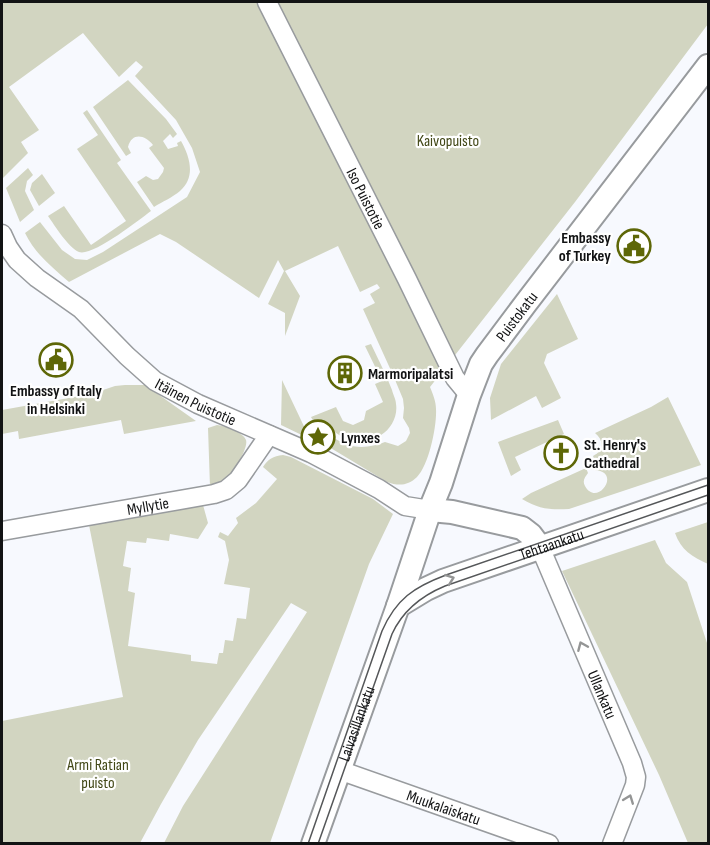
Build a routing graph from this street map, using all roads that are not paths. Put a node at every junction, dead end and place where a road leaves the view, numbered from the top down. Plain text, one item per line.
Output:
1 (267, 2) edge
2 (708, 66) edge
3 (4, 243) edge
4 (469, 395) junction
5 (269, 435) junction
6 (708, 490) edge
7 (430, 510) junction
8 (2, 531) edge
9 (540, 547) junction
10 (398, 606) junction
11 (339, 770) junction
12 (313, 843) edge
13 (549, 843) edge
14 (612, 843) edge

1 - 4 street, Iso Puistotie
2 - 4 street, Puistokatu
3 - 5 street, Itäinen Puistotie
4 - 7 street, Puistokatu
5 - 7 street, Itäinen Puistotie
5 - 8 street, Myllytie
6 - 9 street, Tehtaankatu
7 - 9 street
7 - 10 street, Puistokatu
10 -> 9 street, Tehtaankatu
14 -> 9 street, Ullankatu
10 - 11 street, Laivasillankatu
11 - 12 street, Laivasillankatu
11 - 13 street, Muukalaiskatu

